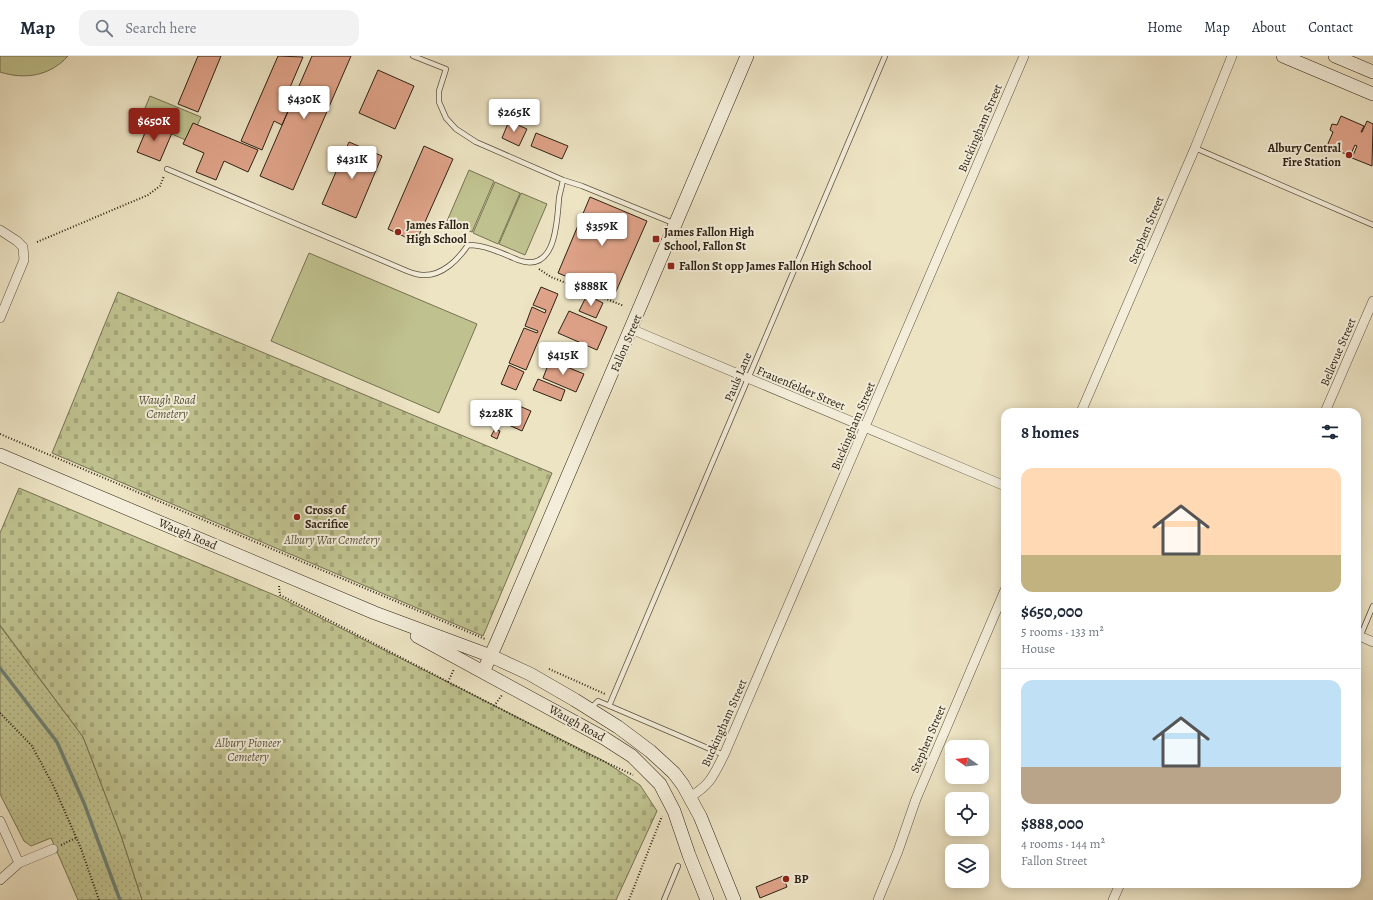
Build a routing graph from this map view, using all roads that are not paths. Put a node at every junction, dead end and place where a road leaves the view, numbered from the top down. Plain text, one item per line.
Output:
1 (413, 56) edge
2 (747, 56) edge
3 (885, 56) edge
4 (1024, 56) edge
5 (1232, 56) edge
6 (1283, 56) edge
7 (1335, 56) edge
8 (1373, 72) edge
9 (1373, 94) edge
10 (1195, 148) junction
11 (168, 169) road end
12 (563, 180) junction
13 (675, 224) junction
14 (1373, 225) edge
15 (0, 230) edge
16 (1373, 301) edge
17 (0, 318) edge
18 (631, 330) junction
19 (748, 378) junction
20 (1083, 408) edge
21 (1327, 408) edge
22 (865, 428) junction
23 (0, 456) edge
24 (1001, 484) edge
25 (1001, 599) edge
26 (1373, 606) edge
27 (375, 614) junction
28 (1361, 630) edge
29 (1361, 637) edge
30 (1373, 642) edge
31 (491, 656) junction
32 (483, 672) junction
33 (609, 706) junction
34 (590, 710) junction
35 (724, 755) junction
36 (690, 797) junction
37 (0, 821) edge
38 (53, 849) road end
39 (19, 863) junction
40 (678, 866) dead end
41 (0, 880) edge
42 (1118, 888) edge
43 (664, 900) edge
44 (707, 900) edge
45 (734, 900) edge
46 (878, 900) edge
47 (1113, 900) edge

1 - 12 lane
2 - 13 main road, Fallon Street
3 - 19 lane, Pauls Lane
4 - 22 street, Buckingham Street
5 - 10 street, Stephen Street
6 - 9 main road
7 - 8 main road
10 - 14 lane
10 - 20 street, Stephen Street
11 - 12 lane
12 - 13 lane
13 - 18 main road, Fallon Street
15 - 17 street
16 - 21 street, Bellevue Street
18 - 19 street, Frauenfelder Street
18 - 31 main road, Fallon Street
19 - 22 street, Frauenfelder Street
19 - 33 lane, Pauls Lane
22 - 24 street, Frauenfelder Street
22 - 35 street, Buckingham Street
23 - 27 main road, Waugh Road
25 - 46 street, Stephen Street
26 - 28 lane
27 - 31 main road, Waugh Road
27 - 32 main road, Waugh Road
29 - 30 street
31 - 32 main road, Fallon Street
31 - 34 main road, Waugh Road
32 - 44 main road, Waugh Road
33 - 34 lane, Waugh Road
33 - 35 lane, Waugh Road
34 - 36 main road, Waugh Road
35 - 36 street, Buckingham Street
36 - 45 main road, Waugh Road
37 - 39 street
38 - 39 street
39 - 41 street
40 - 43 lane
42 - 47 street

